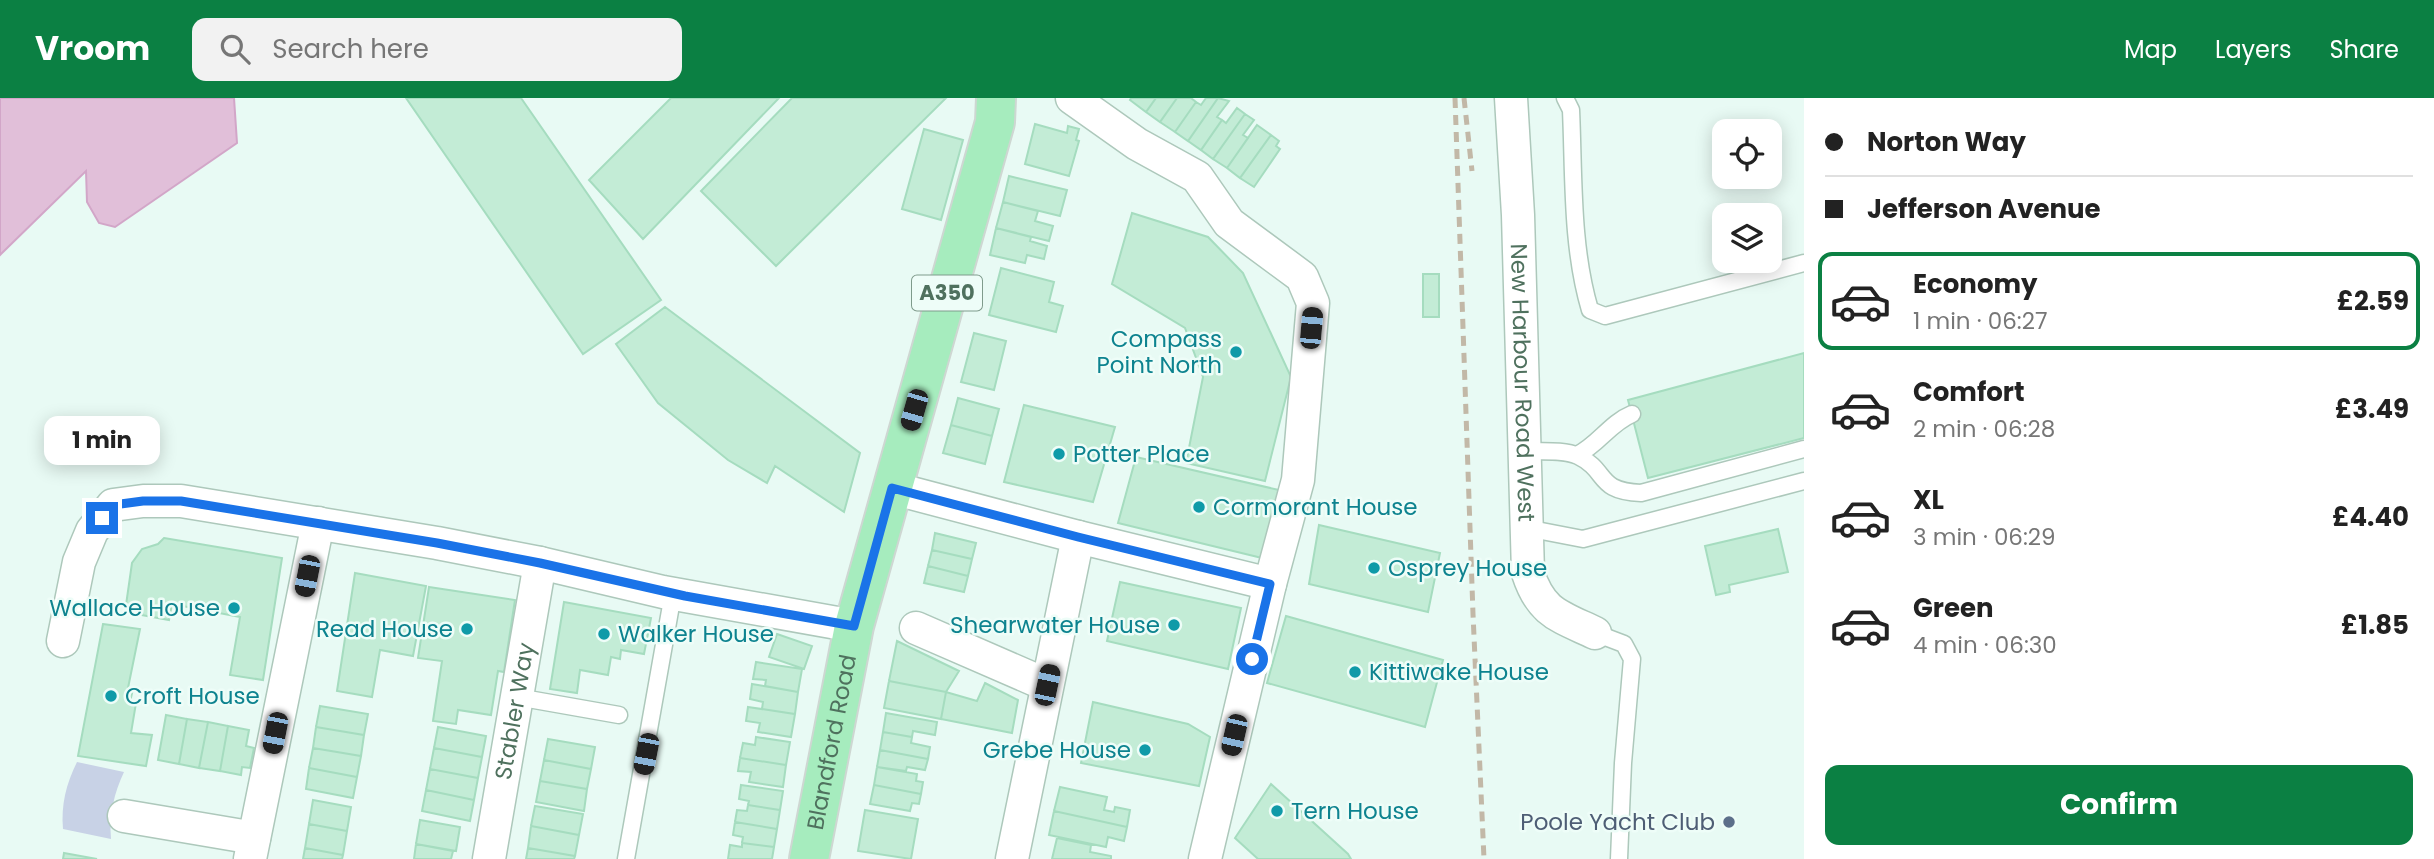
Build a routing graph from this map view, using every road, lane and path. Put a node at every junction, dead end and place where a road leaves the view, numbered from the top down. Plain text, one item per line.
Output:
1 (996, 98) edge
2 (1072, 98) edge
3 (1511, 98) edge
4 (1565, 98) edge
5 (1804, 263) edge
6 (1632, 414) dead end
7 (1804, 449) edge
8 (1523, 451) junction
9 (1577, 455) junction
10 (1804, 481) edge
11 (892, 488) junction
12 (318, 523) junction
13 (1526, 528) junction
14 (1078, 537) junction
15 (540, 563) junction
16 (1270, 584) junction
17 (673, 594) junction
18 (854, 626) junction
19 (916, 628) dead end
20 (1595, 633) joint
21 (63, 641) dead end
22 (1047, 685) junction
23 (517, 697) junction
24 (619, 715) dead end
25 (124, 816) dead end
26 (252, 849) edge
27 (489, 859) edge
28 (626, 859) edge
29 (809, 859) edge
30 (1012, 859) edge
31 (1205, 859) edge
32 (1619, 859) edge

1 - 11 highway, Blandford Road / A350
2 - 16 street
3 - 8 street, New Harbour Road West
4 - 5 lane
6 - 9 lane
7 - 9 lane
8 - 9 lane
8 - 13 street, New Harbour Road West
10 - 13 lane
11 - 14 street
11 - 18 highway, Blandford Road / A350
12 - 15 street
12 - 21 street
12 - 26 street
13 - 20 street, New Harbour Road West
14 - 16 street
14 - 22 street
15 - 17 street
15 - 23 street, Stabler Way
16 - 31 street
17 - 18 street
17 - 28 lane
18 - 29 highway, Blandford Road / A350
19 - 22 street
20 - 32 lane
22 - 30 street
23 - 24 lane
23 - 27 street, Stabler Way
25 - 26 street

